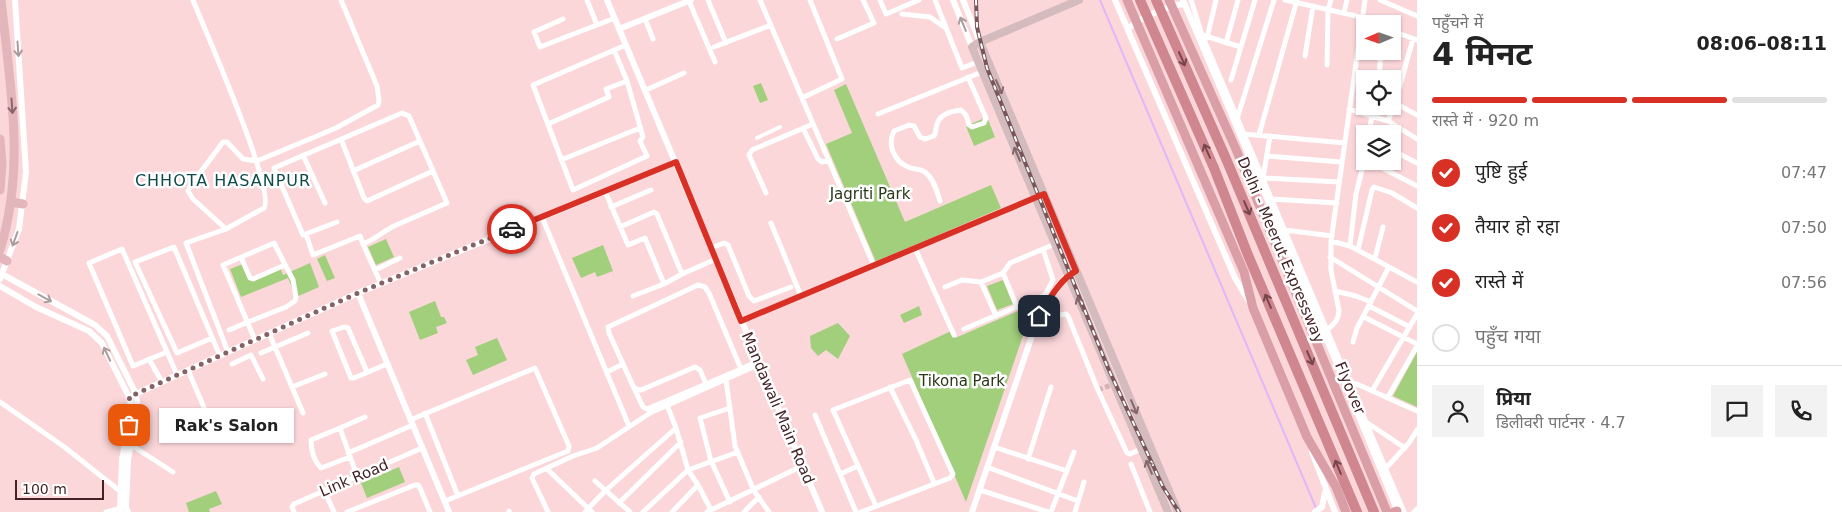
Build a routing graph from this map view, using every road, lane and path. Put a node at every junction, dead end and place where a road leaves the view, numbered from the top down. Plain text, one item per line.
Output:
1 (14, 0) edge
2 (193, 0) edge
3 (341, 0) edge
4 (587, 0) edge
5 (607, 0) edge
6 (690, 0) edge
7 (708, 0) edge
8 (760, 0) edge
9 (810, 0) edge
10 (863, 0) edge
11 (880, 0) edge
12 (919, 0) edge
13 (935, 0) edge
14 (953, 0) edge
15 (963, 0) edge
16 (1078, 0) edge
17 (1115, 0) edge
18 (1127, 0) edge
19 (1140, 0) edge
20 (1169, 0) edge
21 (1191, 0) edge
22 (1216, 0) edge
23 (1238, 0) edge
24 (1255, 0) edge
25 (1274, 0) edge
26 (1285, 0) edge
27 (1318, 0) edge
28 (1331, 0) edge
29 (1347, 0) edge
30 (1365, 0) edge
31 (1380, 0) edge
32 (1297, 1) edge
33 (1184, 2) edge
34 (1, 3) edge
35 (1315, 6) junction
36 (1160, 7) edge
37 (1328, 10) junction
38 (1344, 13) junction
39 (902, 14) dead end
40 (1361, 15) edge
41 (1356, 16) edge
42 (1417, 16) edge
43 (615, 18) junction
44 (645, 18) junction
45 (563, 19) dead end
46 (597, 25) junction
47 (771, 25) junction
48 (619, 29) junction
49 (947, 29) junction
50 (1128, 29) junction
51 (1401, 35) edge
52 (1204, 36) junction
53 (653, 39) dead end
54 (837, 39) dead end
55 (1415, 40) edge
56 (726, 42) junction
57 (980, 42) junction
58 (1226, 43) junction
59 (626, 45) junction
60 (972, 47) junction
61 (1242, 47) junction
62 (714, 48) dead end
63 (614, 50) junction
64 (1305, 56) dead end
65 (1356, 60) edge
66 (715, 62) dead end
67 (978, 62) junction
68 (1327, 65) dead end
69 (982, 72) junction
70 (684, 73) dead end
71 (968, 77) junction
72 (1231, 80) dead end
73 (626, 81) junction
74 (1401, 84) edge
75 (646, 90) junction
76 (802, 98) junction
77 (1401, 106) edge
78 (1349, 109) junction
79 (1356, 111) edge
80 (878, 114) dead end
81 (1371, 115) joint
82 (1390, 115) edge
83 (1417, 115) edge
84 (1237, 119) junction
85 (1388, 121) junction
86 (548, 124) junction
87 (813, 124) junction
88 (1370, 125) edge
89 (780, 127) dead end
90 (640, 128) junction
91 (803, 128) junction
92 (1244, 134) junction
93 (1259, 135) junction
94 (1270, 136) junction
95 (0, 138) edge
96 (757, 138) dead end
97 (341, 139) junction
98 (1417, 139) edge
99 (420, 141) junction
100 (1345, 143) junction
101 (303, 155) junction
102 (1401, 155) edge
103 (1267, 156) junction
104 (562, 160) junction
105 (829, 160) junction
106 (257, 162) junction
107 (676, 162) junction
108 (1341, 162) junction
109 (1417, 163) edge
110 (1362, 170) edge
111 (1390, 170) edge
112 (353, 171) junction
113 (433, 171) junction
114 (1263, 178) junction
115 (1339, 182) junction
116 (1417, 186) edge
117 (0, 190) edge
118 (651, 190) dead end
119 (605, 191) junction
120 (766, 193) dead end
121 (1044, 194) junction
122 (1035, 197) junction
123 (1271, 199) junction
124 (940, 201) dead end
125 (11, 202) junction
126 (325, 203) dead end
127 (1337, 203) junction
128 (23, 204) junction
129 (611, 207) junction
130 (1417, 208) edge
131 (542, 217) junction
132 (337, 222) dead end
133 (771, 223) dead end
134 (620, 227) junction
135 (1382, 227) dead end
136 (226, 228) junction
137 (1285, 230) junction
138 (306, 234) junction
139 (1331, 238) junction
140 (363, 244) junction
141 (1055, 244) junction
142 (1350, 246) junction
143 (711, 248) junction
144 (915, 248) junction
145 (1043, 249) junction
146 (0, 250) edge
147 (1358, 250) junction
148 (241, 257) junction
149 (1330, 257) junction
150 (400, 258) dead end
151 (1375, 258) junction
152 (3, 259) edge
153 (716, 259) junction
154 (285, 265) junction
155 (874, 266) junction
156 (1389, 267) junction
157 (375, 270) junction
158 (1076, 271) junction
159 (682, 274) junction
160 (1003, 274) junction
161 (1, 275) edge
162 (1068, 275) junction
163 (981, 282) junction
164 (1417, 282) edge
165 (381, 284) junction
166 (664, 284) junction
167 (0, 286) edge
168 (792, 287) dead end
169 (945, 287) dead end
170 (1378, 287) junction
171 (1335, 291) junction
172 (358, 293) junction
173 (633, 296) dead end
174 (801, 296) junction
175 (1370, 304) junction
176 (1017, 306) junction
177 (1253, 308) junction
178 (67, 310) junction
179 (1417, 312) edge
180 (996, 316) junction
181 (1364, 317) junction
182 (1038, 318) junction
183 (62, 319) junction
184 (741, 321) junction
185 (248, 322) junction
186 (1410, 327) junction
187 (228, 330) dead end
188 (964, 330) dead end
189 (1327, 330) junction
190 (269, 333) junction
191 (308, 333) dead end
192 (954, 335) dead end
193 (1404, 336) junction
194 (212, 338) junction
195 (255, 340) junction
196 (1353, 342) dead end
197 (1417, 345) edge
198 (242, 346) junction
199 (275, 347) junction
200 (167, 352) junction
201 (228, 352) junction
202 (261, 353) dead end
203 (1111, 353) junction
204 (220, 356) junction
205 (247, 357) junction
206 (1102, 357) junction
207 (149, 359) junction
208 (759, 363) junction
209 (232, 364) dead end
210 (387, 364) junction
211 (623, 364) junction
212 (741, 369) junction
213 (188, 370) junction
214 (367, 372) junction
215 (607, 372) junction
216 (325, 374) dead end
217 (177, 375) junction
218 (263, 379) dead end
219 (726, 380) junction
220 (162, 382) junction
221 (1349, 382) junction
222 (706, 384) junction
223 (633, 386) junction
224 (132, 387) junction
225 (292, 387) junction
226 (890, 387) junction
227 (1051, 387) dead end
228 (1372, 390) junction
229 (127, 394) junction
230 (136, 394) junction
231 (1388, 397) junction
232 (0, 402) edge
233 (667, 405) junction
234 (730, 408) junction
235 (1417, 411) edge
236 (303, 413) dead end
237 (425, 414) junction
238 (815, 415) dead end
239 (366, 417) dead end
240 (1366, 422) junction
241 (412, 423) junction
242 (629, 426) junction
243 (340, 428) junction
244 (676, 428) junction
245 (1417, 430) edge
246 (214, 431) dead end
247 (1307, 437) junction
248 (681, 442) junction
249 (130, 445) junction
250 (994, 447) junction
251 (422, 448) junction
252 (1405, 448) junction
253 (1141, 449) junction
254 (738, 452) junction
255 (1074, 452) dead end
256 (349, 455) junction
257 (1028, 459) junction
258 (711, 461) junction
259 (1131, 464) dead end
260 (802, 466) junction
261 (858, 466) junction
262 (988, 467) junction
263 (1386, 468) junction
264 (547, 469) junction
265 (688, 470) junction
266 (1066, 471) junction
267 (173, 472) dead end
268 (840, 474) junction
269 (357, 476) junction
270 (595, 480) dead end
271 (1084, 482) dead end
272 (934, 483) junction
273 (698, 485) junction
274 (324, 490) junction
275 (980, 490) junction
276 (120, 491) junction
277 (605, 491) junction
278 (754, 491) junction
279 (1325, 491) junction
280 (1058, 493) junction
281 (458, 496) junction
282 (758, 497) junction
283 (445, 501) junction
284 (1078, 501) junction
285 (730, 502) junction
286 (619, 503) junction
287 (876, 506) junction
288 (1417, 508) edge
289 (124, 510) edge
290 (588, 511) edge
291 (709, 511) edge
292 (106, 512) edge
293 (294, 512) edge
294 (334, 512) edge
295 (348, 512) edge
296 (430, 512) edge
297 (449, 512) edge
298 (548, 512) edge
299 (630, 512) edge
300 (643, 512) edge
301 (672, 512) edge
302 (744, 512) edge
303 (769, 512) edge
304 (822, 512) edge
305 (856, 512) edge
306 (861, 512) edge
307 (975, 512) edge
308 (1049, 512) edge
309 (1075, 512) edge
310 (1150, 512) edge
311 (1168, 512) edge
312 (1178, 512) edge
313 (1315, 512) edge
314 (1335, 512) edge
315 (1346, 512) edge
316 (1358, 512) edge
317 (1374, 512) edge
318 (1387, 512) edge
319 (1399, 512) edge
320 (1414, 512) edge

1 - 34 street
1 -> 128 street
2 - 106 street
3 - 106 street
4 - 46 street
5 - 43 street, Mandawali Main Road
6 - 44 street
6 - 66 street
7 - 56 street
8 - 47 street
9 - 76 street
10 - 54 street
11 - 12 street
13 - 49 street
60 -> 14 street
15 - 57 street
16 - 57 main road
17 - 50 street
18 - 177 highway
316 -> 19 highway, Delhi - Meerut Expressway
20 - 318 highway, Flyover
21 - 52 street
22 - 52 street
23 - 58 street
24 - 61 street
25 - 84 street
26 - 32 street
27 - 35 street
28 - 37 street
29 - 38 street
30 - 40 street
31 - 42 street
32 - 35 street
32 - 93 street
33 - 50 street
33 - 319 street
34 -> 125 main road
35 - 37 street
35 - 64 street
36 -> 317 highway, Delhi - Meerut Expressway
37 - 38 street
37 - 68 street
38 - 41 street
39 - 49 street
43 - 46 street
43 - 48 street, Mandawali Main Road
44 - 48 street
44 - 53 street
45 - 46 street
47 - 56 street
47 - 76 street
48 - 59 street, Mandawali Main Road
49 - 67 street
50 - 177 street
51 - 55 street
52 - 58 street
52 - 84 street
55 - 74 street
56 - 62 street
57 - 60 main road
57 -> 121 main road
58 - 61 street
59 - 63 street
59 - 75 street, Mandawali Main Road
60 - 67 main road
61 - 72 street
63 - 73 street
63 - 86 street
65 - 78 street
67 - 69 main road
69 - 71 street
122 -> 69 main road
70 - 75 street
71 - 80 street
71 - 124 street
73 - 86 street
73 - 90 street
75 - 107 street, Mandawali Main Road
76 - 87 street
77 - 83 street
78 - 79 street
78 - 100 street
81 - 85 street
81 - 88 street
82 - 85 street
84 - 92 street
85 - 98 street
86 - 104 street
87 - 91 street
87 - 105 street
89 - 96 street
90 - 104 street
90 - 104 street
91 - 105 street
91 - 120 street
92 - 93 street
92 - 114 street
93 - 94 street
94 - 100 street
94 - 103 street
95 - 117 main road
97 - 99 street
97 - 101 street
97 - 112 street
99 - 112 street
99 - 113 street
100 - 108 street
101 - 126 street
101 - 138 street
102 - 109 street
103 - 108 street
103 - 114 street
105 - 155 street
106 - 136 street
106 - 136 street
107 - 119 street
107 - 143 street, Mandawali Main Road
108 - 115 street
110 - 142 street
111 - 116 street
112 - 113 street
113 - 140 street
114 - 115 street
114 - 123 street
115 - 127 street
118 - 129 street
119 - 129 street
119 - 131 street
121 - 122 street
121 - 158 main road
122 - 141 main road
122 - 144 street
123 - 127 street
123 - 137 street
125 - 128 main road
125 - 146 main road
127 - 139 street
128 -> 152 street
129 - 134 street
130 - 147 street
131 - 165 street
131 - 215 street
132 - 138 street
133 - 174 street
134 - 159 street
134 - 166 street
135 - 151 street
136 - 201 street
137 - 139 street
137 - 189 street
138 - 140 street
139 - 142 street
139 - 149 street
140 - 157 street
141 - 145 street
141 - 162 main road
142 - 147 street
143 - 153 street, Mandawali Main Road
143 - 168 street
144 - 155 street
144 - 192 street
145 - 160 street
145 - 176 street
147 - 151 street
148 - 154 street
148 - 154 street
148 - 185 street
149 - 170 street
149 - 171 street
150 - 157 street
151 - 156 street
152 - 161 street
153 - 159 street
153 - 184 street, Mandawali Main Road
154 - 185 street
155 - 174 street
156 - 164 street
156 - 170 street
157 - 165 street
158 - 162 street
158 - 203 main road
159 - 166 street
160 - 163 street
160 - 176 street
161 -> 178 street
162 - 182 street
206 -> 162 main road
163 - 169 street
163 - 180 street
165 - 172 street
166 - 173 street
167 - 183 street
170 - 175 street
170 - 179 street
171 - 175 street
171 - 189 street
172 - 190 street
172 - 210 street
174 - 184 street
175 - 181 street
175 - 186 street
176 - 180 street
177 - 247 highway
178 - 183 street
178 - 224 street
179 - 186 street
180 - 188 street
181 - 193 street
181 - 196 street
182 - 250 street
182 - 253 street
229 -> 183 street
184 - 208 street, Mandawali Main Road
185 - 187 street
185 - 195 street
186 - 193 street
189 - 221 street
190 - 195 street
190 - 199 street
191 - 199 street
193 - 197 street
193 - 228 street
194 - 194 street
194 - 204 street
195 - 198 street
197 - 231 street
198 - 201 street
198 - 205 street
199 - 202 street
199 - 225 street
200 - 207 street
200 - 207 street
200 - 217 street
201 - 204 street
203 - 206 main road
203 -> 312 main road
204 - 213 street
205 - 209 street
205 - 218 street
206 - 253 main road
207 - 220 street
208 - 212 street
208 - 219 street
208 - 260 street, Mandawali Main Road
210 - 214 street
210 - 241 street
211 - 212 street
211 - 215 street
211 - 223 street
212 - 222 street
213 - 217 street
213 - 246 street
214 - 214 street
215 - 242 street
216 - 225 street
217 - 220 street
219 - 233 street
219 - 234 street
220 - 230 street
221 - 228 street
221 - 240 street
222 - 223 street
222 - 223 street
224 - 229 street
224 - 230 street
225 - 236 street
226 - 261 street
226 - 272 street
226 - 272 street
227 - 257 street
228 - 231 street
229 - 230 street
229 - 276 street
230 - 249 street
231 - 235 street
232 - 276 street
233 - 242 street
233 - 244 street
234 - 254 street
234 - 258 street
237 - 241 street
237 - 281 street
237 - 281 street
238 - 268 street
239 - 243 street
240 - 252 street
240 - 263 street
241 - 251 street
241 - 256 street
242 - 264 street
243 - 256 street
243 - 256 street
244 - 248 street
244 - 277 street
245 - 252 street
247 - 279 street
247 - 315 highway
248 - 265 street
248 - 286 street
249 - 267 street
249 - 289 street
250 - 257 street
250 - 262 street
251 - 269 street, Link Road
251 - 283 street
252 - 263 street
311 -> 253 main road
254 - 258 street
254 - 278 street
255 - 266 street
256 - 269 street
257 - 266 street
258 - 265 street
258 - 285 street
259 - 310 street
260 - 278 street
260 - 304 street, Mandawali Main Road
261 - 268 street
261 - 287 street
262 - 275 street
262 - 280 street
263 - 319 street
264 - 290 street
264 - 298 street
265 - 273 street
265 - 300 street
266 - 280 street
268 - 305 street
269 - 274 street, Link Road
270 - 277 street
271 - 284 street
272 - 287 street
273 - 291 street
273 - 301 street
274 - 293 street, Link Road
274 - 294 street
275 - 307 street
275 - 308 street
276 - 289 street
277 - 286 street
277 - 290 street
278 - 282 street
278 - 285 street
279 - 313 street
279 - 314 street
280 - 284 street
280 - 308 street
281 - 283 street
282 - 302 street
282 - 303 street
283 - 297 street
284 - 309 street
285 - 291 street
286 - 299 street
287 - 306 street
288 - 320 street
289 - 292 street
295 - 296 street

